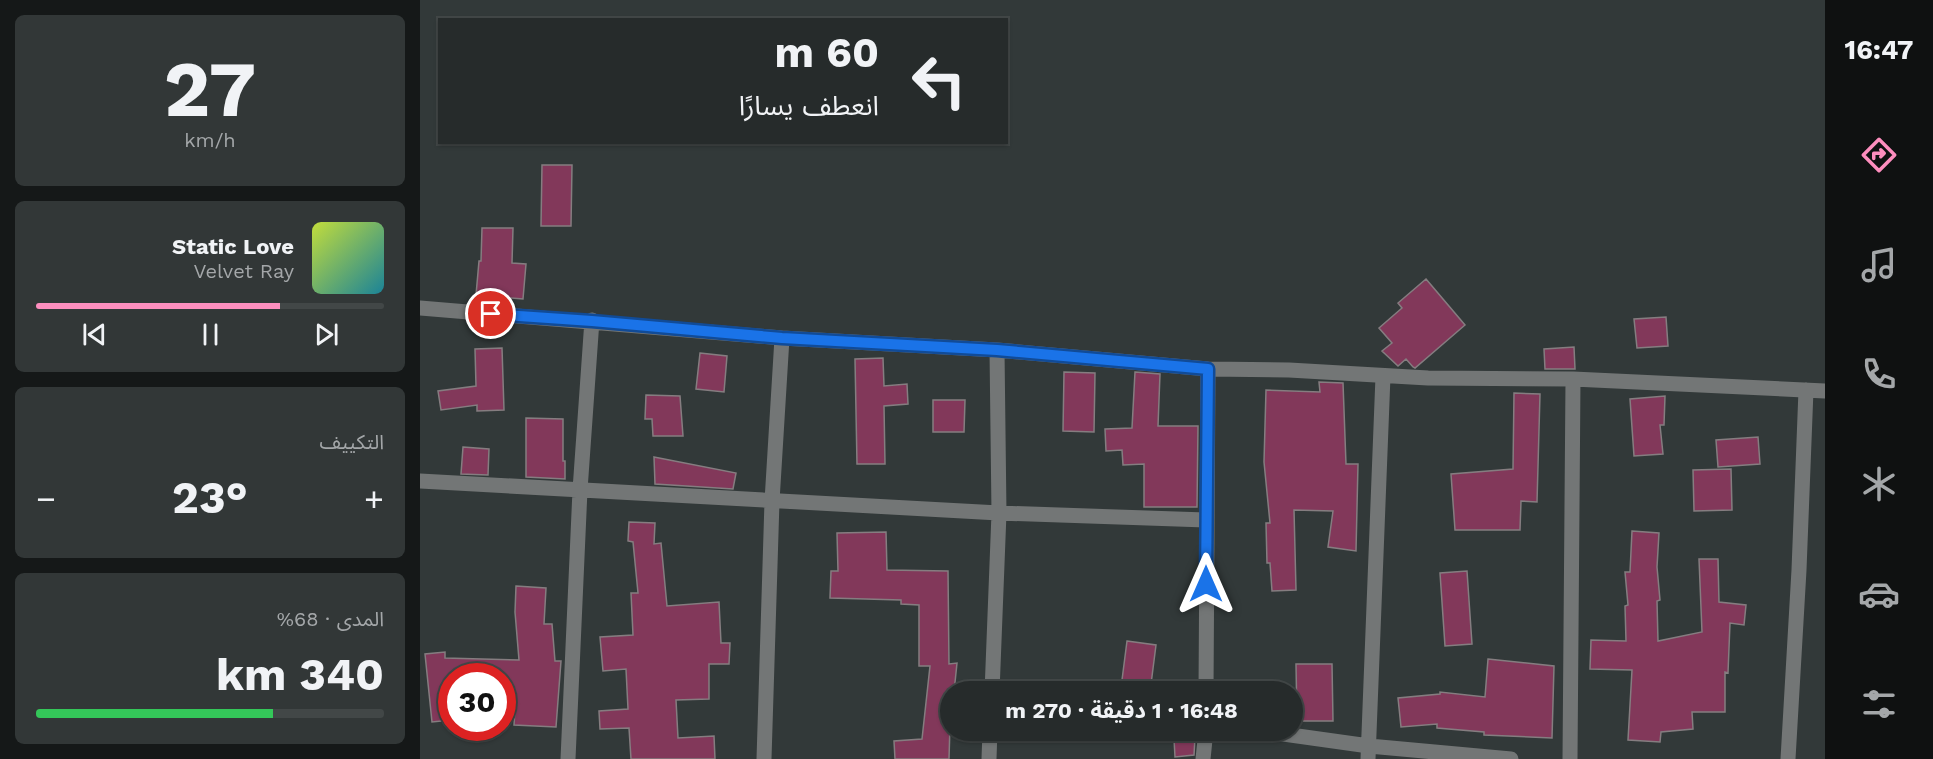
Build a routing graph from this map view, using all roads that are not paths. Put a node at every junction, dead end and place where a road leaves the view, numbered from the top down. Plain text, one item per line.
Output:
1 (420, 308) edge
2 (592, 321) junction
3 (782, 338) junction
4 (997, 350) junction
5 (1208, 369) junction
6 (1383, 376) junction
7 (1573, 380) junction
8 (1806, 390) junction
9 (1825, 391) edge
10 (420, 481) edge
11 (580, 490) junction
12 (772, 501) junction
13 (999, 513) junction
14 (1206, 520) junction
15 (992, 681) edge
16 (1206, 681) edge
17 (1303, 739) edge
18 (990, 741) edge
19 (1205, 741) edge
20 (1368, 752) edge
21 (568, 759) edge
22 (764, 759) edge
23 (989, 759) edge
24 (1203, 759) edge
25 (1511, 759) edge
26 (1570, 759) edge
27 (1788, 759) edge

1 - 2 street
2 - 3 street
2 - 11 street
3 - 4 street
3 - 12 street
4 - 5 street
4 - 13 street
5 - 6 street
5 - 14 street
6 - 7 street
6 - 20 street
7 - 8 street
7 - 26 street
8 - 9 street
8 - 27 street
10 - 11 street
11 - 12 street
11 - 21 street
12 - 13 street
12 - 22 street
13 - 14 street
13 - 15 street
14 - 16 street
17 - 20 street
18 - 23 street
19 - 24 street
20 - 25 street

